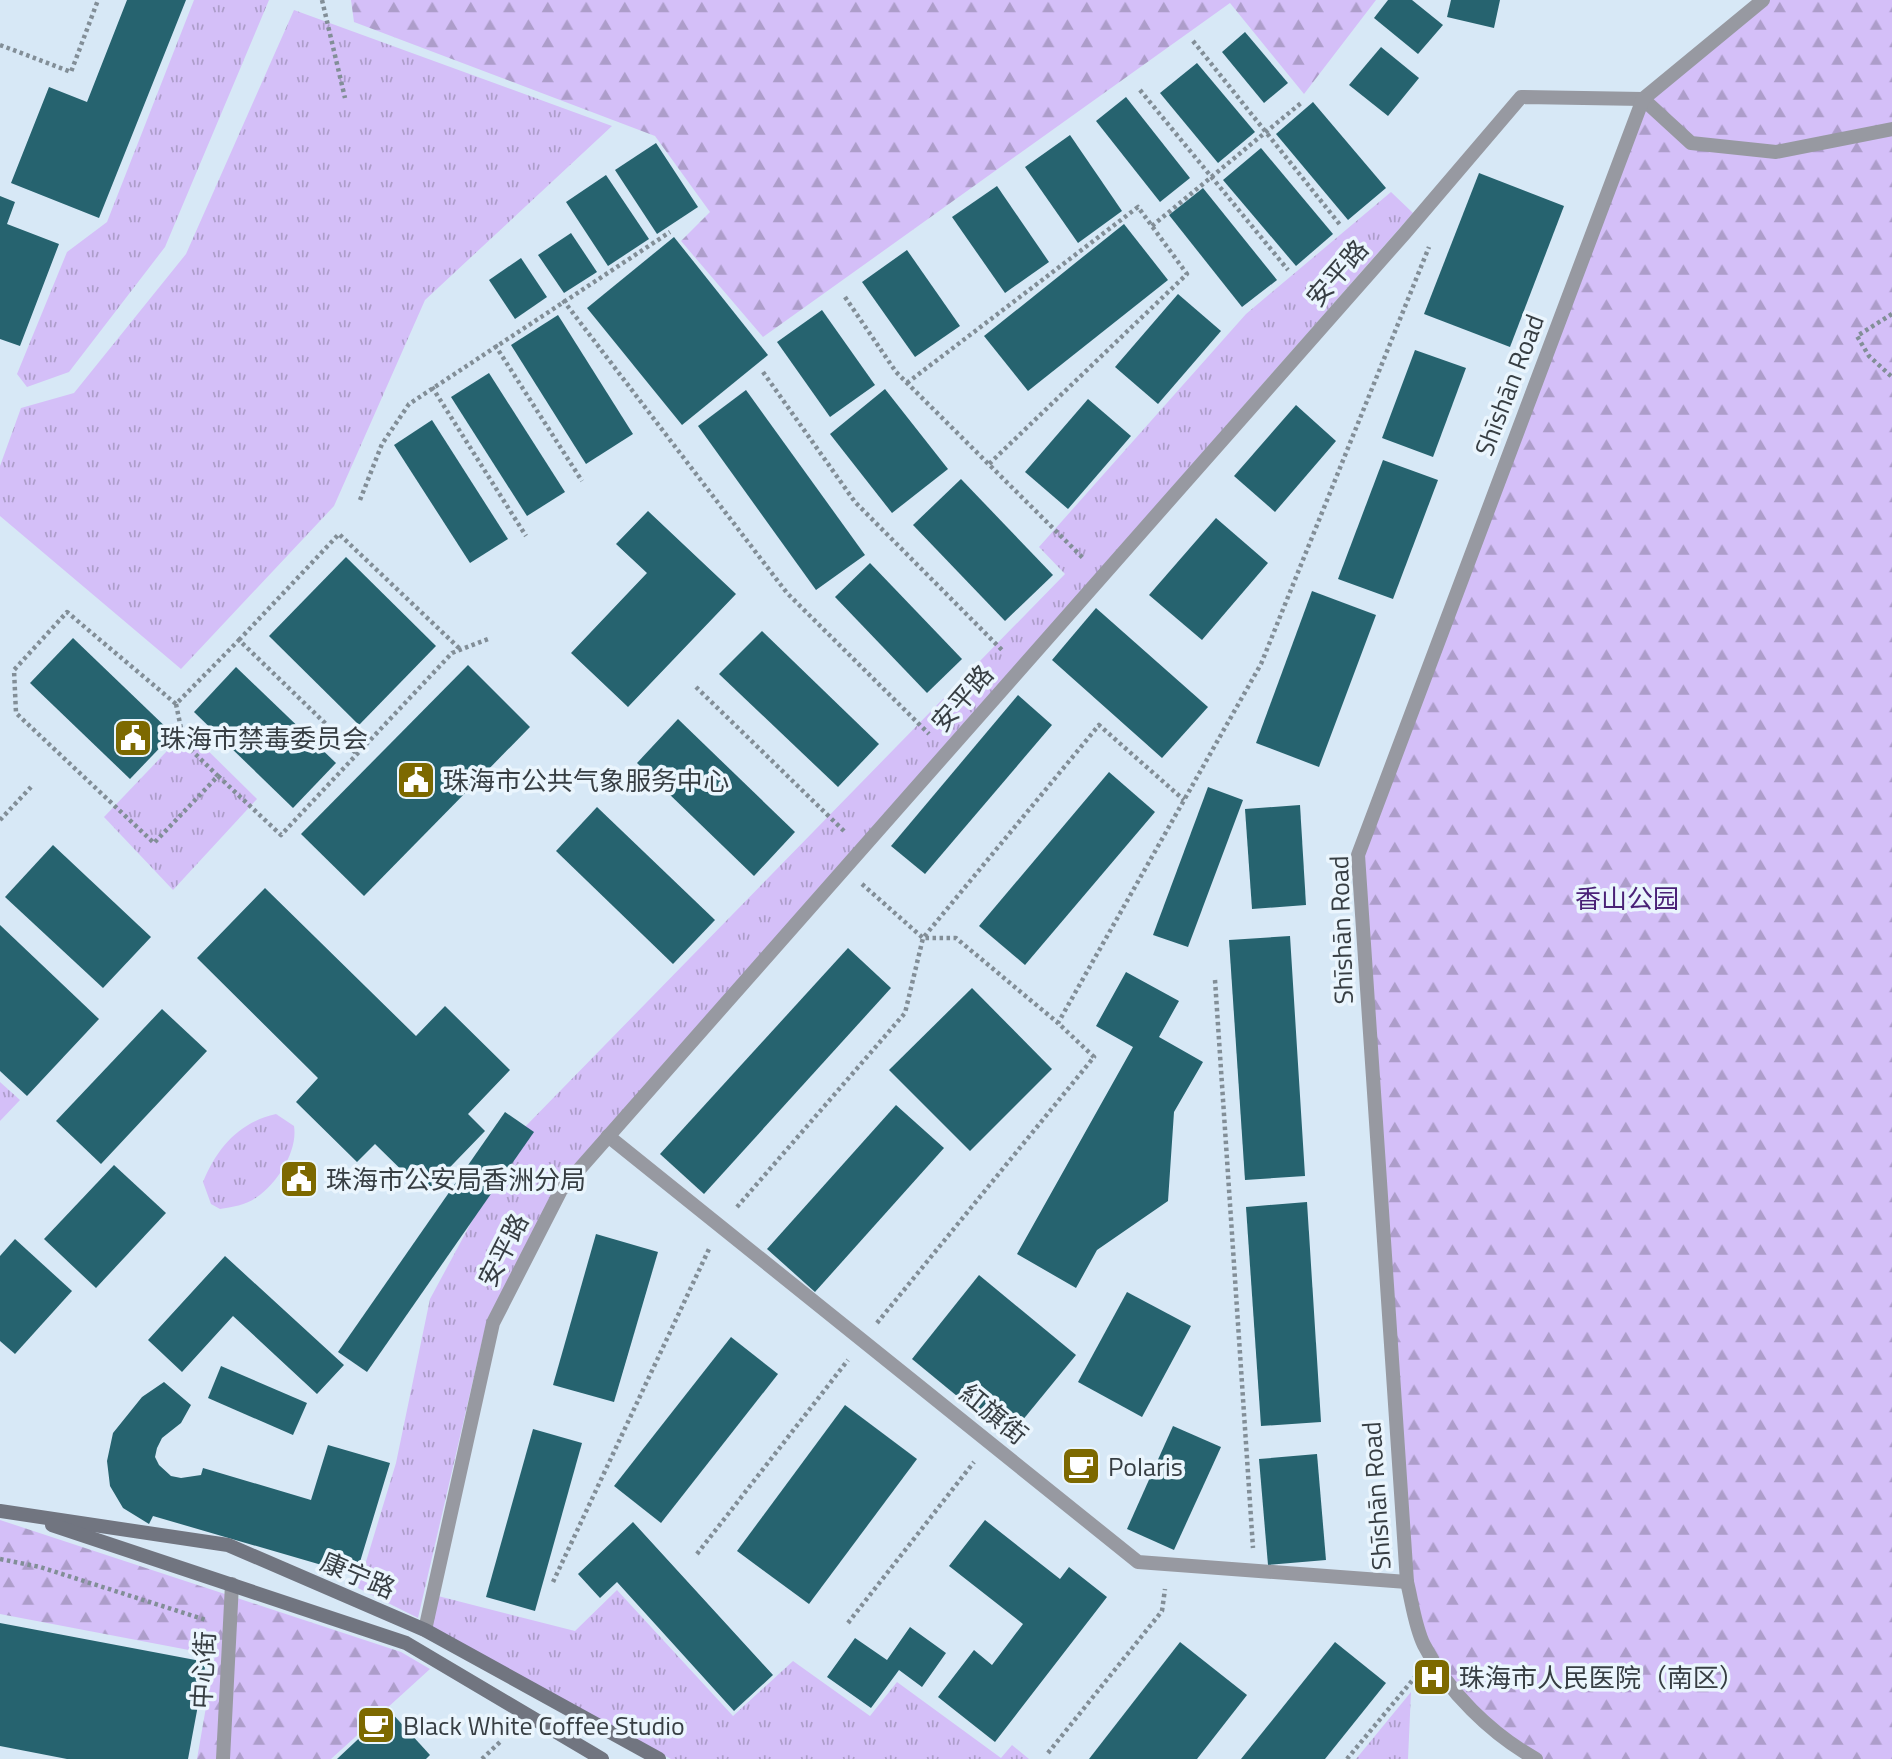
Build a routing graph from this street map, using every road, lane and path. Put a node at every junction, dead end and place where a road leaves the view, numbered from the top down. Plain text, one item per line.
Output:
1 (99, 0) edge
2 (322, 0) edge
3 (1763, 0) edge
4 (1193, 41) dead end
5 (0, 45) edge
6 (1140, 90) dead end
7 (345, 98) dead end
8 (1643, 99) junction
9 (1301, 103) dead end
10 (1892, 129) edge
11 (1264, 133) junction
12 (1211, 177) junction
13 (1152, 226) junction
14 (1341, 226) dead end
15 (670, 232) dead end
16 (1430, 244) dead end
17 (1288, 270) dead end
18 (845, 297) dead end
19 (563, 300) junction
20 (1892, 314) edge
21 (495, 345) junction
22 (764, 372) dead end
23 (1892, 377) edge
24 (907, 383) junction
25 (432, 387) junction
26 (989, 464) junction
27 (582, 481) dead end
28 (360, 500) dead end
29 (526, 536) dead end
30 (1102, 577) junction
31 (488, 639) dead end
32 (239, 640) junction
33 (461, 650) junction
34 (1021, 669) junction
35 (695, 687) dead end
36 (176, 704) junction
37 (947, 752) junction
38 (357, 754) junction
39 (218, 776) junction
40 (30, 787) dead end
41 (1184, 800) junction
42 (0, 820) edge
43 (863, 848) junction
44 (844, 869) junction
45 (923, 938) junction
46 (1215, 979) dead end
47 (1058, 1023) junction
48 (608, 1136) junction
49 (720, 1226) junction
50 (863, 1341) junction
51 (990, 1442) junction
52 (5, 1511) edge
53 (697, 1554) dead end
54 (0, 1559) edge
55 (1169, 1564) junction
56 (1255, 1571) junction
57 (1407, 1582) junction
58 (554, 1583) dead end
59 (232, 1584) junction
60 (848, 1623) dead end
61 (230, 1628) junction
62 (425, 1630) junction
63 (1432, 1657) junction
64 (500, 1742) dead end
65 (1048, 1753) dead end
66 (223, 1759) edge
67 (482, 1759) edge
68 (602, 1759) edge
69 (659, 1759) edge
70 (1347, 1759) edge
71 (1536, 1759) edge

1 - 5 path
2 - 7 path
3 - 8 street
4 - 11 path
6 - 12 path
8 - 10 street
8 - 30 street, 安平路
8 - 57 street, Shīshān Road
9 - 11 path
11 - 12 path
11 - 14 path
12 - 13 path
12 - 17 path
13 - 24 path
13 - 26 path
15 - 19 path
16 - 41 path
18 - 24 path
19 - 21 path
19 - 37 path
20 - 23 path
21 - 25 path
21 - 27 path
22 - 34 path
24 - 26 path
25 - 28 path
25 - 29 path
26 - 30 path
30 - 34 street, 安平路
31 - 33 path
32 - 33 path
32 - 36 path
32 - 38 path
33 - 38 path
34 - 37 street, 安平路
35 - 43 path
36 - 39 path
36 - 39 path
37 - 43 street, 安平路
38 - 39 path
40 - 42 path
41 - 45 path
41 - 47 path
43 - 44 street, 安平路
44 - 45 path
44 - 48 street, 安平路
45 - 47 path
45 - 49 path
46 - 56 path
47 - 50 path
48 - 49 street, 紅旗街
48 - 62 street, 安平路
49 - 50 street, 紅旗街
49 - 58 path
50 - 51 street, 紅旗街
50 - 53 path
51 - 55 street, 紅旗街
51 - 60 path
52 - 59 main road, 康宁路
52 - 62 main road, 康宁路
54 - 61 path
55 - 56 street, 紅旗街
55 - 65 path
56 - 57 street, 紅旗街
57 - 63 street, Shīshān Road
59 - 61 street, 中心街
59 - 68 main road, 康宁路
61 - 66 street, 中心街
62 - 69 main road, 康宁路
63 - 70 path
63 - 71 street, Shīshān Road
64 - 67 path

